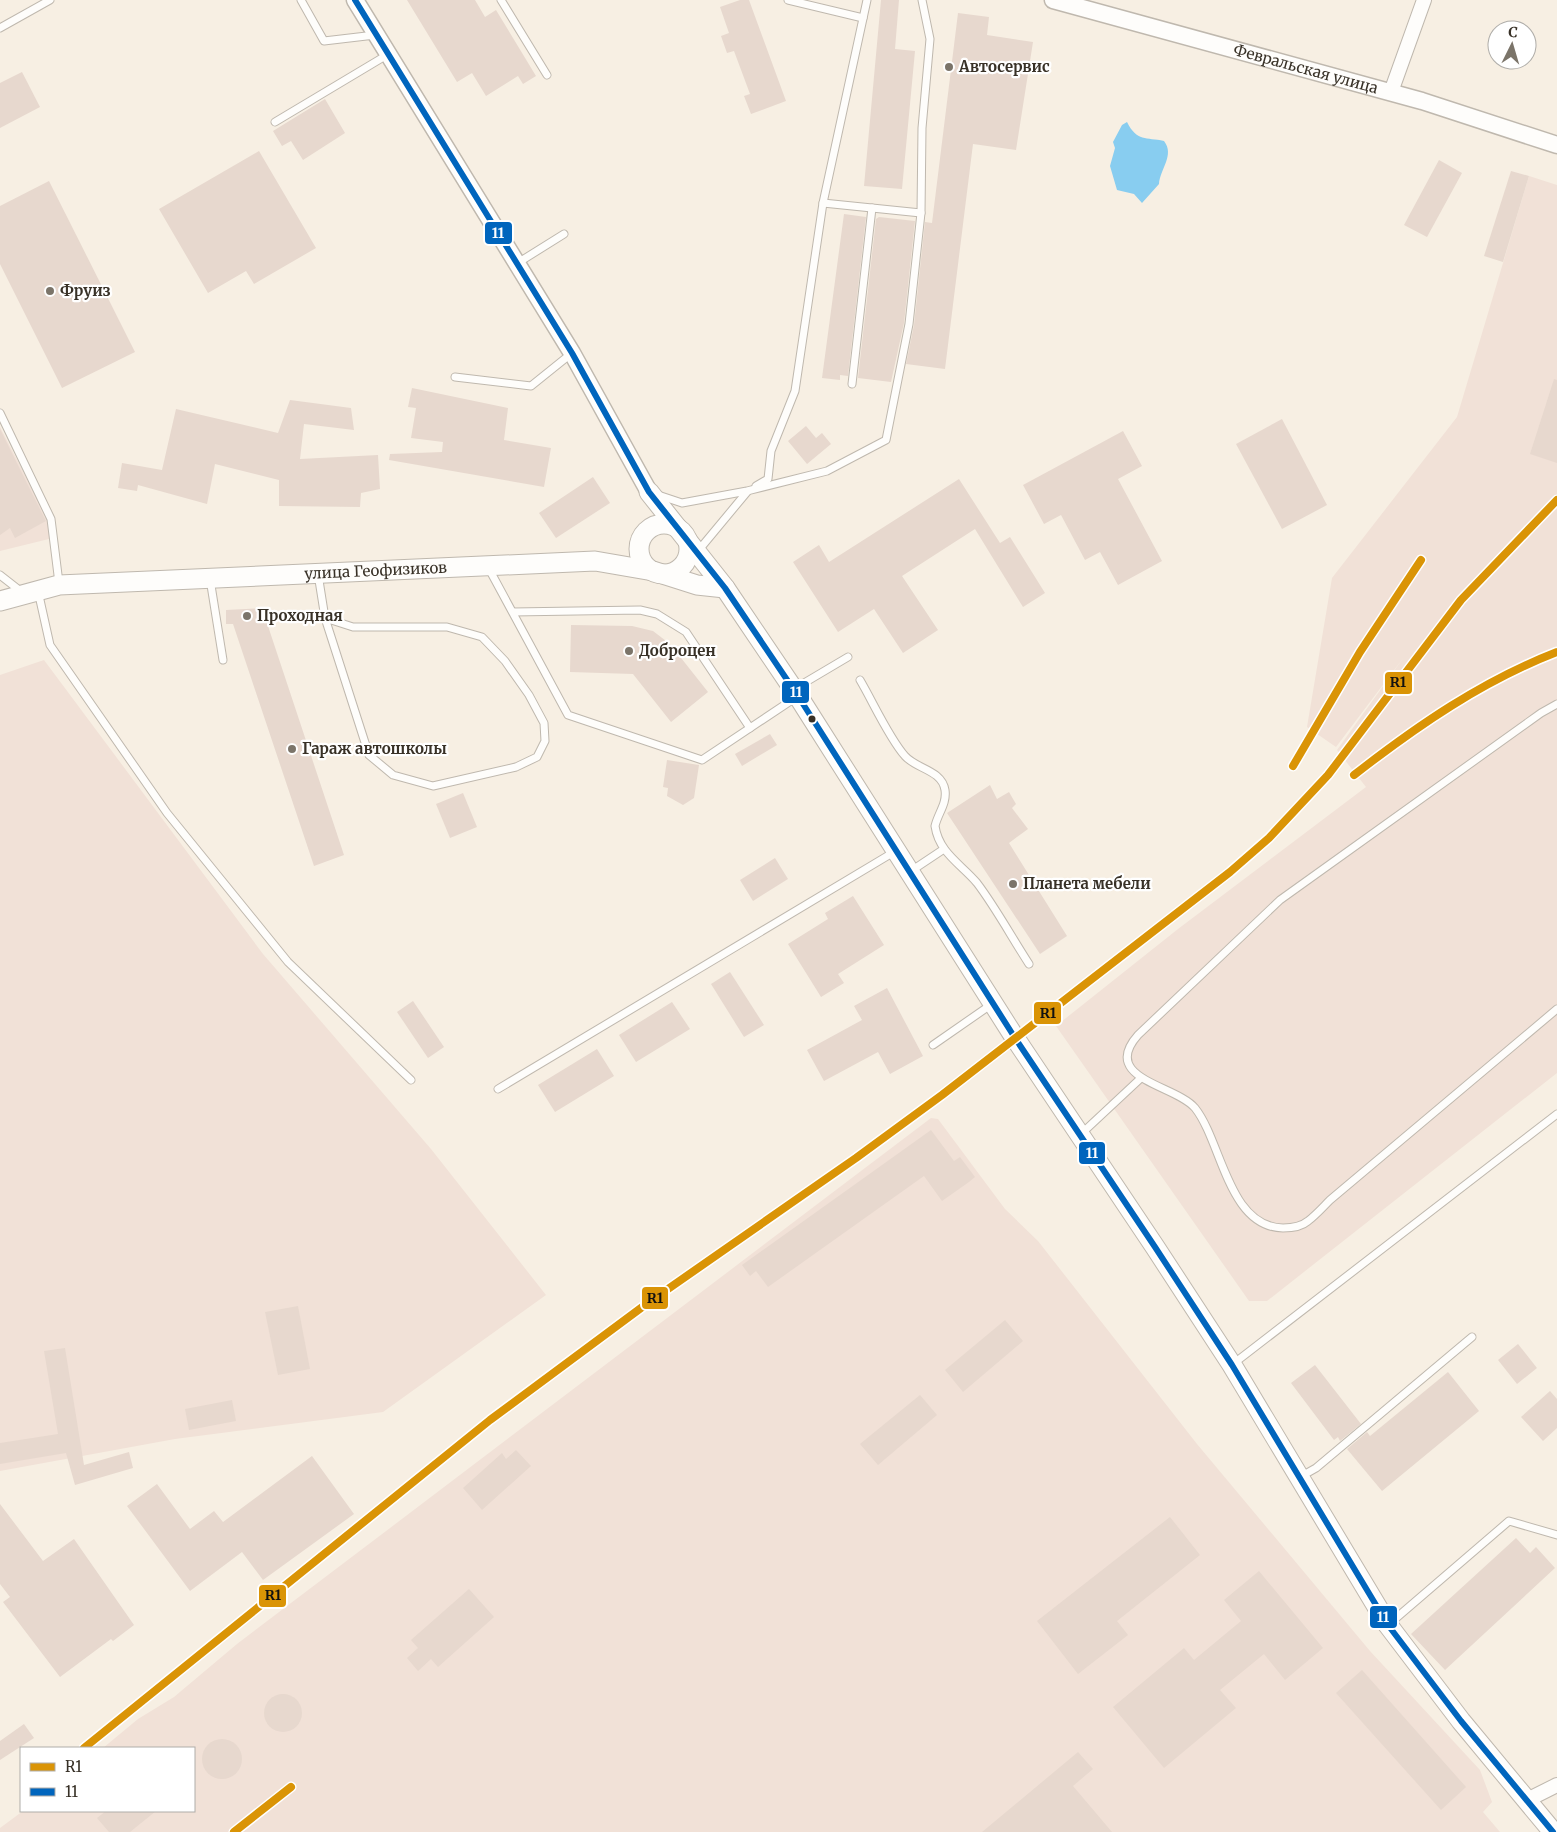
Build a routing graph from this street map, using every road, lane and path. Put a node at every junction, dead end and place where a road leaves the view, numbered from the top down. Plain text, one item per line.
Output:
1 (50, 0) edge
2 (301, 0) edge
3 (355, 0) edge
4 (501, 0) edge
5 (788, 0) edge
6 (867, 0) edge
7 (922, 0) edge
8 (1053, 0) edge
9 (1424, 0) edge
10 (863, 18) junction
11 (0, 28) edge
12 (375, 35) junction
13 (387, 55) junction
14 (547, 75) dead end
15 (1391, 92) junction
16 (275, 122) dead end
17 (1557, 145) edge
18 (823, 203) junction
19 (872, 208) junction
20 (922, 213) junction
21 (564, 234) dead end
22 (515, 264) junction
23 (572, 353) junction
24 (455, 376) dead end
25 (852, 384) dead end
26 (0, 414) edge
27 (747, 491) junction
28 (649, 492) junction
29 (683, 533) junction
30 (642, 535) junction
31 (696, 553) junction
32 (595, 561) junction
33 (488, 566) junction
34 (653, 571) junction
35 (317, 573) junction
36 (0, 575) edge
37 (210, 578) junction
38 (59, 585) junction
39 (726, 588) junction
40 (30, 592) junction
41 (0, 594) edge
42 (0, 601) edge
43 (513, 612) junction
44 (325, 618) junction
45 (848, 657) dead end
46 (223, 660) dead end
47 (860, 680) dead end
48 (796, 693) junction
49 (1557, 704) edge
50 (750, 728) junction
51 (944, 849) junction
52 (896, 850) junction
53 (910, 872) junction
54 (1029, 964) dead end
55 (992, 1003) junction
56 (1557, 1009) edge
57 (933, 1046) dead end
58 (1141, 1078) junction
59 (411, 1080) dead end
60 (498, 1089) dead end
61 (1557, 1114) edge
62 (1079, 1136) junction
63 (1472, 1337) dead end
64 (1232, 1366) junction
65 (1298, 1479) junction
66 (1557, 1535) edge
67 (1388, 1625) junction
68 (1557, 1785) edge
69 (1527, 1800) junction
70 (1553, 1832) edge

1 - 11 lane
2 - 12 lane
3 - 12 street
4 - 14 lane
5 - 10 lane
6 - 10 lane
7 - 20 lane
8 - 15 street, Февральская улица
9 - 15 street
10 - 18 lane
12 - 13 street
13 - 16 lane
13 - 22 street
15 - 17 street, Февральская улица
18 - 19 lane
18 - 27 lane
19 - 20 lane
19 - 25 lane
20 - 27 lane
21 - 22 lane
22 - 23 street
23 - 24 lane
23 - 28 street
26 - 38 lane
27 - 28 lane
27 - 31 lane
28 - 29 main road
28 - 30 main road
29 - 30 main road
29 - 31 main road
29 - 34 main road
30 - 32 main road
30 - 34 main road
31 - 39 main road
32 - 33 main road, улица Геофизиков
32 - 34 main road, улица Геофизиков
33 - 35 main road, улица Геофизиков
33 - 43 lane
34 - 39 main road, улица Геофизиков
35 - 37 main road, улица Геофизиков
35 - 44 lane
36 - 40 lane
37 - 38 main road, улица Геофизиков
37 - 46 lane
38 - 40 main road, улица Геофизиков
39 - 48 main road
40 - 41 main road, улица Геофизиков
40 - 42 main road, улица Геофизиков
40 - 59 lane
43 - 50 lane
43 - 50 lane
44 - 44 lane
45 - 48 lane
47 - 51 lane
48 - 50 lane
48 - 52 main road
49 - 58 lane
51 - 53 lane
51 - 54 lane
52 - 53 main road
52 - 60 lane
53 - 55 main road
55 - 57 lane
55 - 62 main road
56 - 58 lane
58 - 62 lane
61 - 64 lane
62 - 64 main road
63 - 65 lane
64 - 65 main road
65 - 67 main road
66 - 67 lane
67 - 69 main road
68 - 69 street
69 - 70 main road

